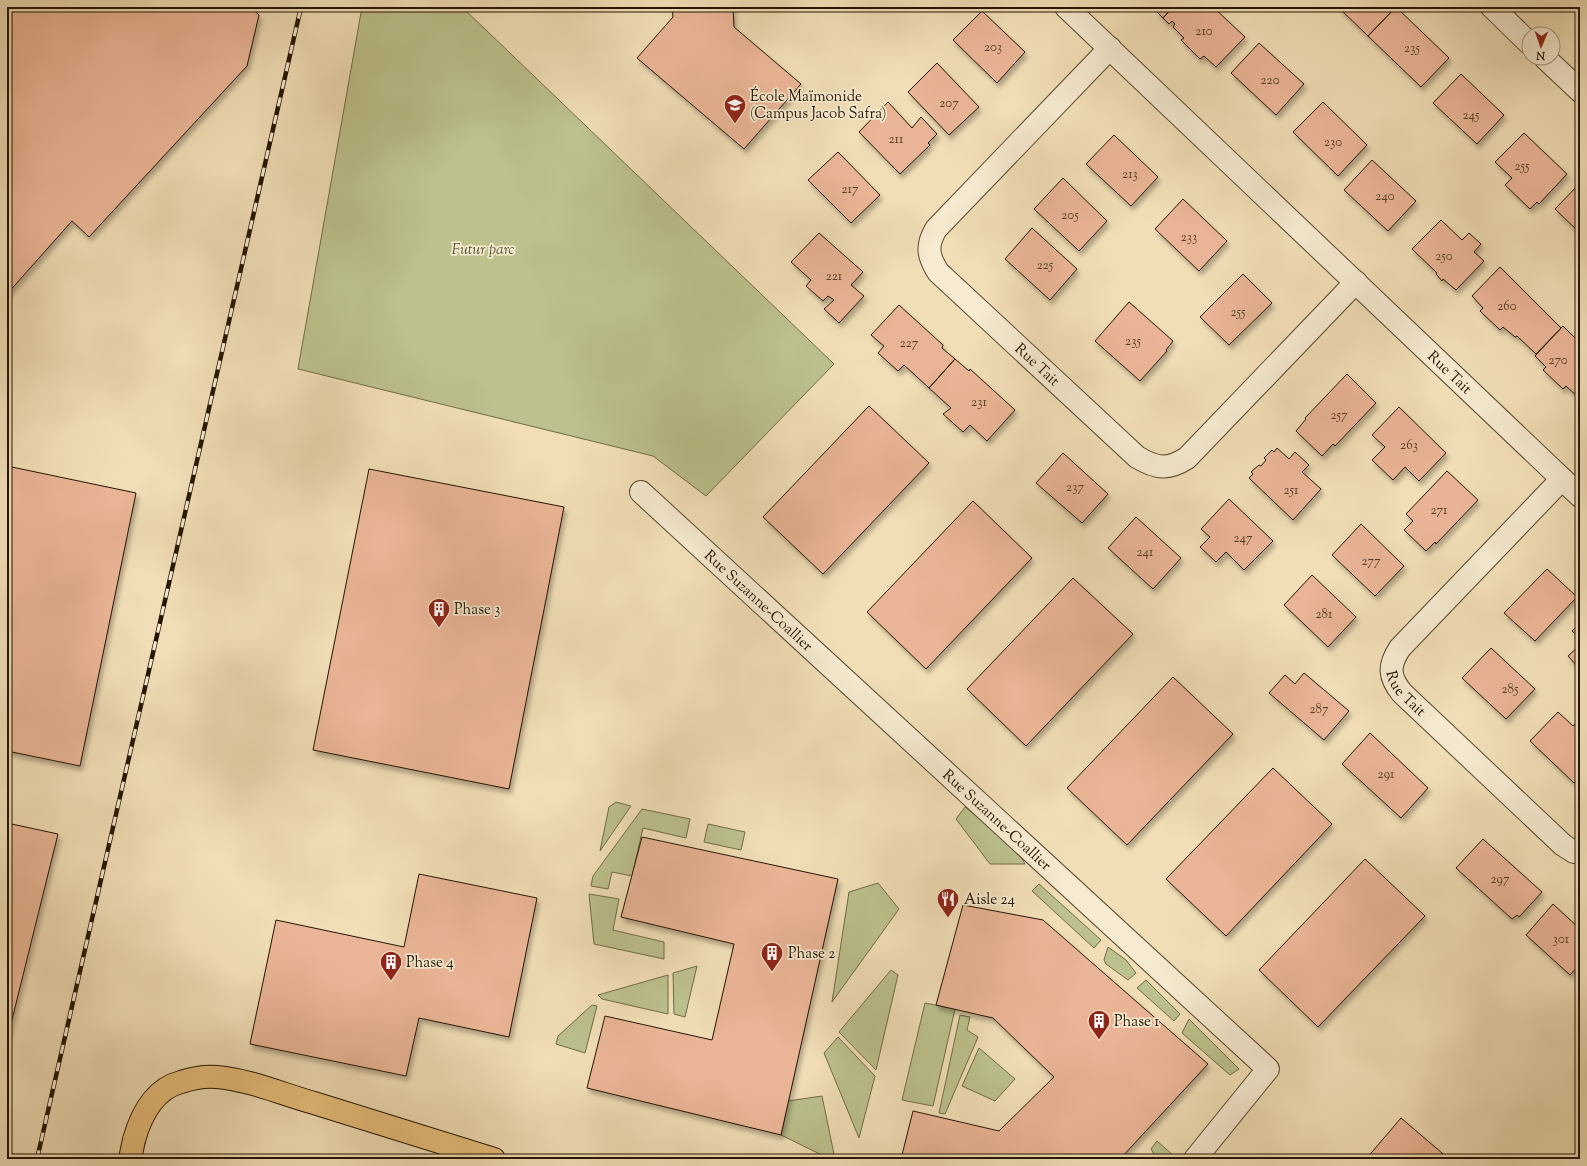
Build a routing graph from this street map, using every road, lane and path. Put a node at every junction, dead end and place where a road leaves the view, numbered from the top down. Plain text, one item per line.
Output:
1 (1066, 7) edge
2 (1492, 7) edge
3 (1521, 35) edge
4 (1110, 48) junction
5 (1553, 66) edge
6 (1580, 91) edge
7 (1356, 282) junction
8 (1562, 479) junction
9 (641, 492) dead end
10 (1580, 496) edge
11 (1580, 853) edge
12 (132, 1150) edge
13 (494, 1159) edge
14 (1195, 1159) edge

1 - 4 street, Rue Tait
2 - 3 street
4 - 7 street, Rue Tait
4 - 7 street, Rue Tait
5 - 6 street
7 - 8 street, Rue Tait
8 - 10 street, Rue Tait
8 - 11 street, Rue Tait
9 - 14 street, Rue Suzanne-Coallier
12 - 13 main road

